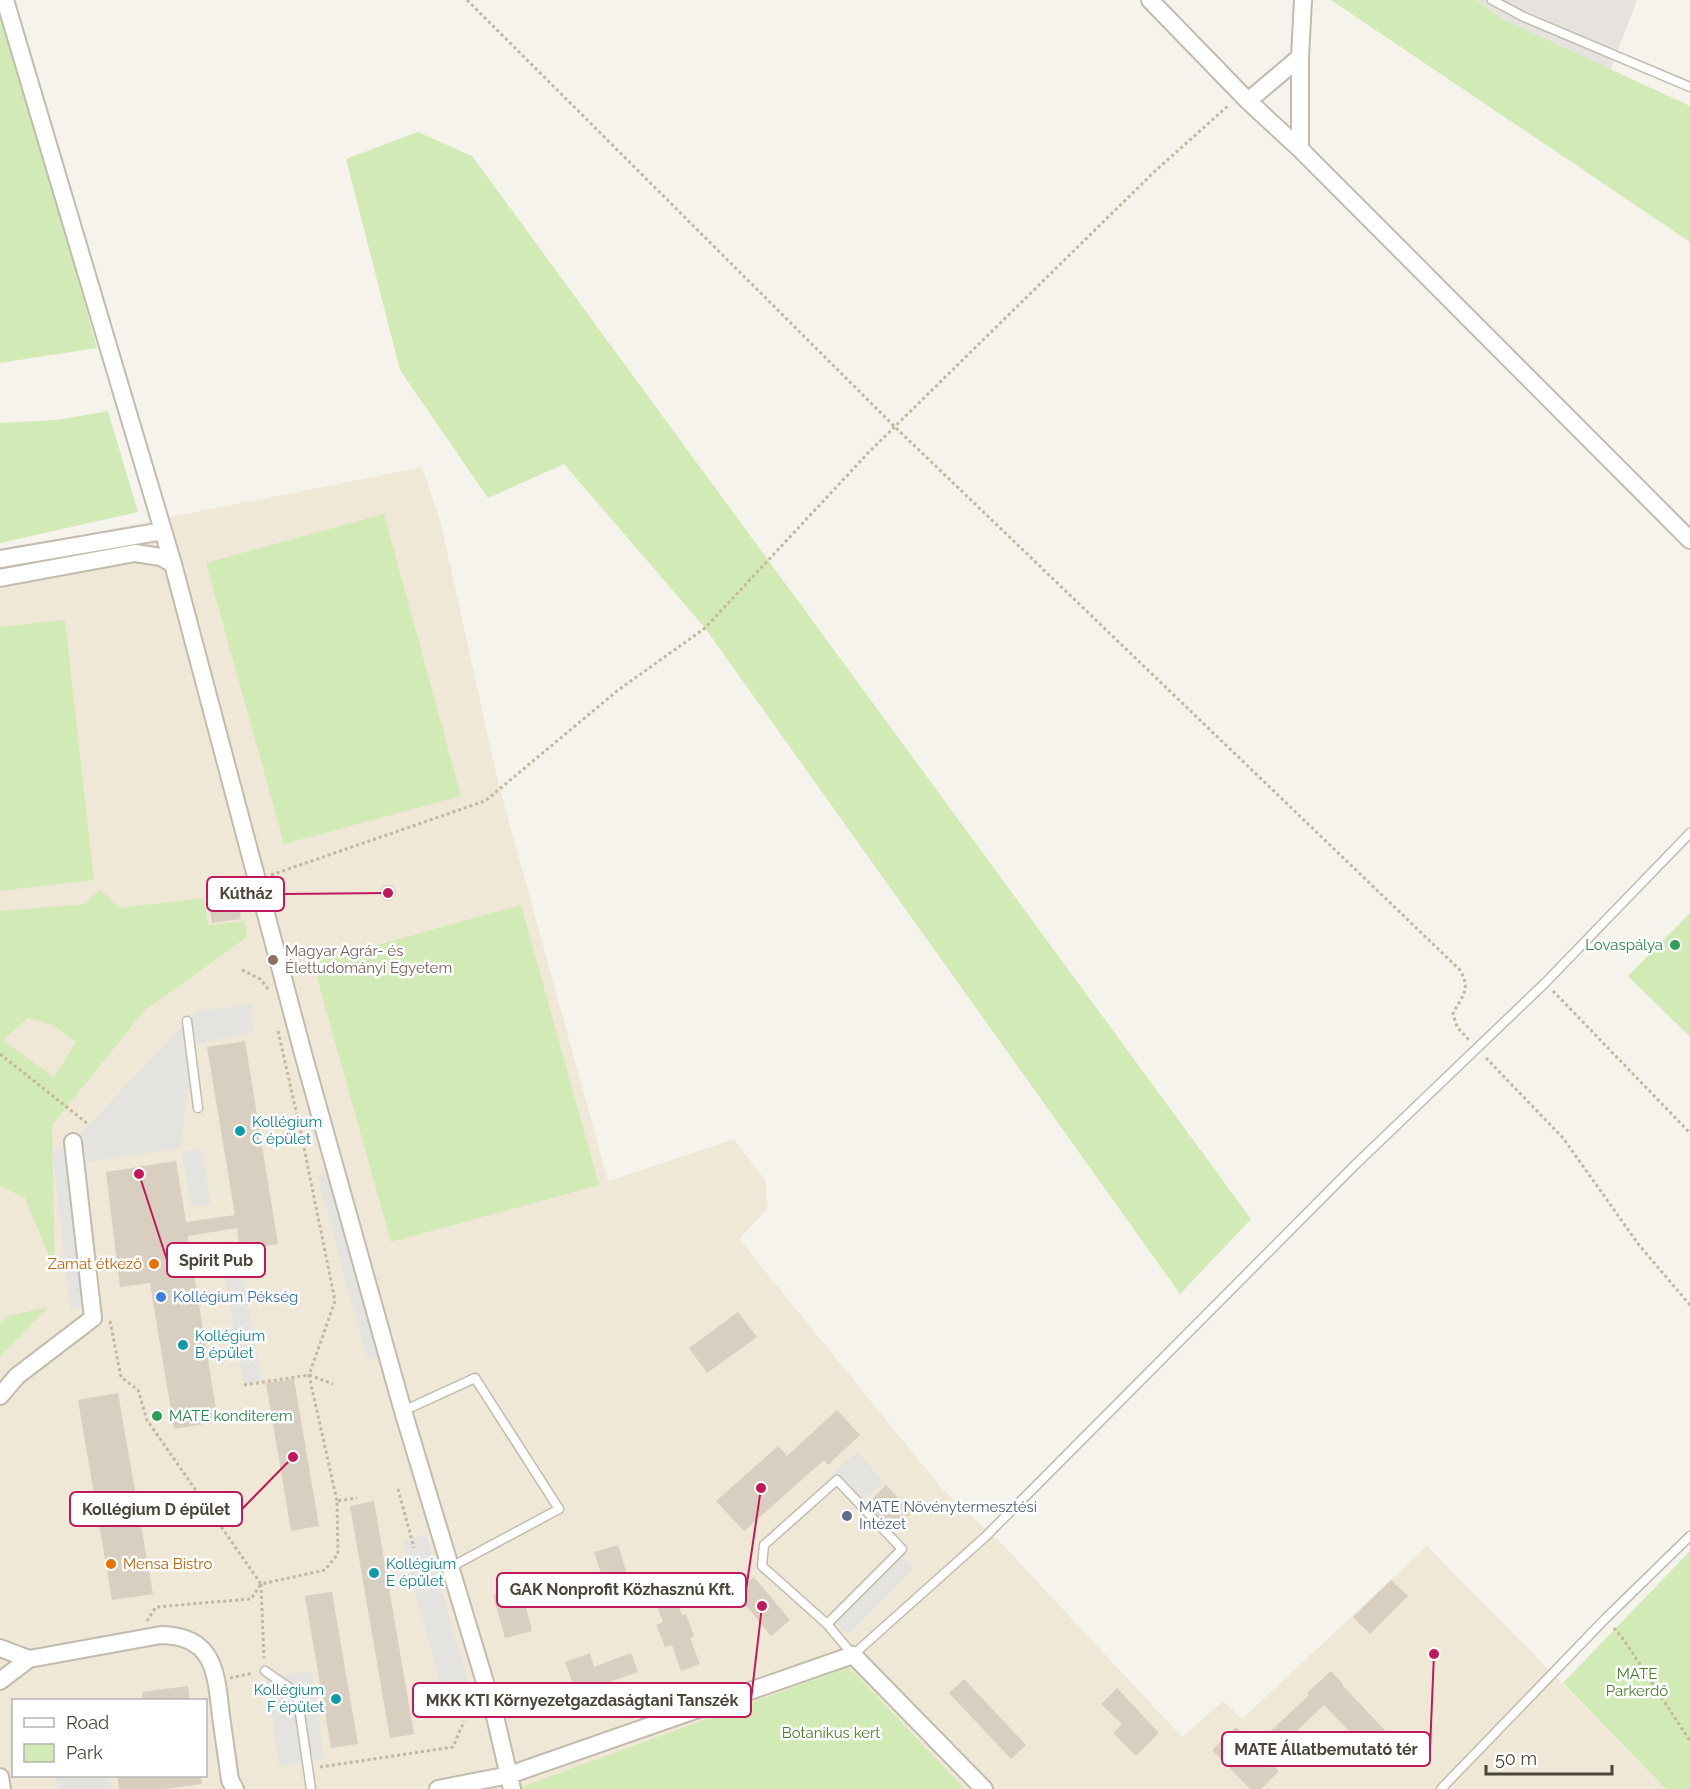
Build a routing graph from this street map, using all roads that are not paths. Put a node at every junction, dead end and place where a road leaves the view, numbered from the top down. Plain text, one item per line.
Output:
1 (5, 0) edge
2 (1150, 0) edge
3 (1302, 0) edge
4 (1492, 0) edge
5 (1300, 57) junction
6 (1690, 87) edge
7 (1244, 98) junction
8 (1300, 149) junction
9 (163, 531) junction
10 (1690, 540) edge
11 (0, 559) edge
12 (173, 564) junction
13 (0, 578) edge
14 (1690, 833) edge
15 (187, 1022) dead end
16 (198, 1108) dead end
17 (73, 1142) dead end
18 (0, 1396) edge
19 (403, 1411) junction
20 (1690, 1536) edge
21 (451, 1567) junction
22 (827, 1624) junction
23 (0, 1648) edge
24 (853, 1655) junction
25 (29, 1659) junction
26 (265, 1671) road end
27 (0, 1682) edge
28 (0, 1777) edge
29 (511, 1782) edge
30 (2, 1789) edge
31 (235, 1789) edge
32 (311, 1789) edge
33 (438, 1789) edge
34 (984, 1789) edge
35 (1441, 1789) edge

1 - 9 street
2 - 7 street
3 - 5 street
4 - 6 lane
5 - 7 street
5 - 8 street
7 - 8 street
8 - 10 street
9 - 11 street
9 - 12 street
12 - 13 street
12 - 19 street
14 - 24 lane
15 - 16 lane
17 - 18 street
19 - 21 street
19 - 21 lane
20 - 35 lane
21 - 29 street
22 - 22 lane
22 - 24 lane
23 - 25 street
24 - 29 street
24 - 34 street
25 - 27 street
25 - 31 street
26 - 32 lane
28 - 30 street
29 - 33 street

